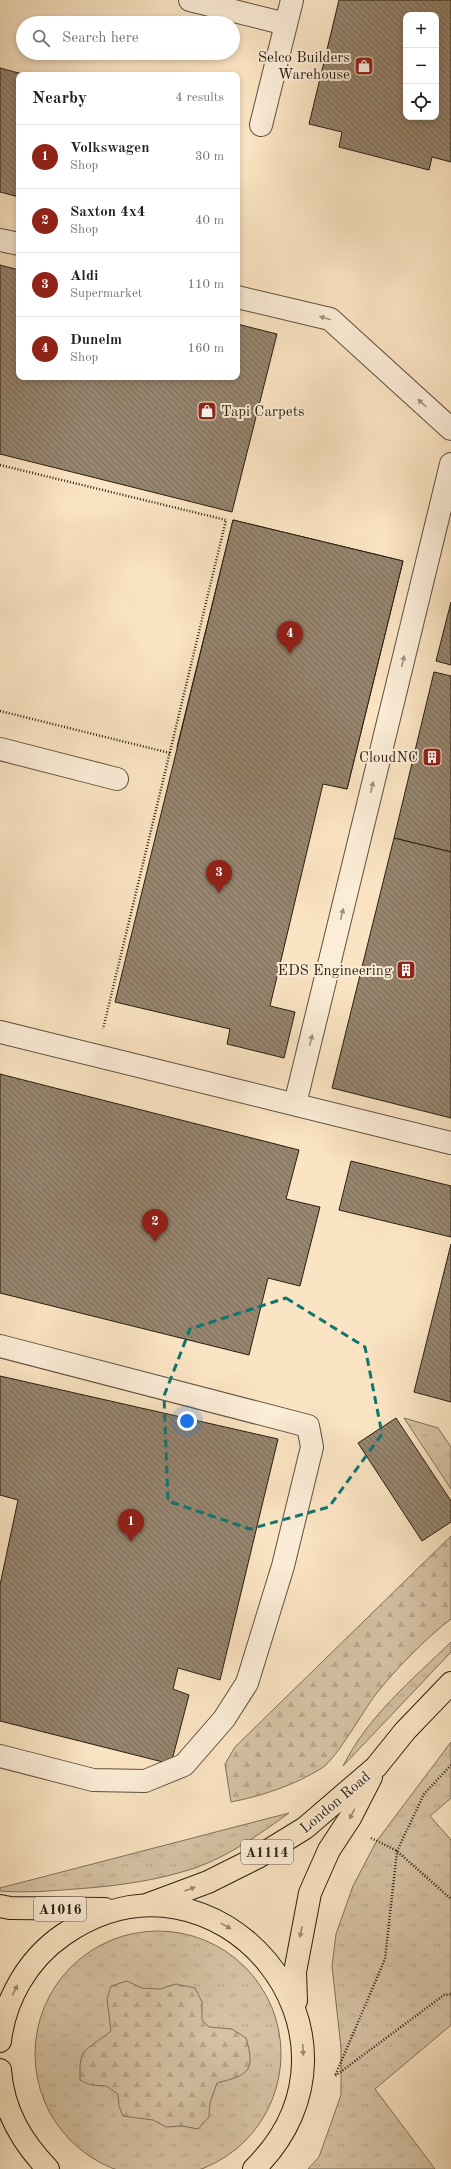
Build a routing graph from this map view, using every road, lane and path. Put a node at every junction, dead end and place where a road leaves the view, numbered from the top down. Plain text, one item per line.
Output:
1 (190, 0) edge
2 (292, 0) edge
3 (286, 24) junction
4 (261, 125) dead end
5 (0, 240) edge
6 (16, 243) edge
7 (240, 298) edge
8 (451, 429) edge
9 (451, 464) edge
10 (0, 465) edge
11 (0, 711) edge
12 (0, 749) edge
13 (170, 753) junction
14 (117, 779) dead end
15 (0, 1032) edge
16 (96, 1056) junction
17 (295, 1104) junction
18 (451, 1143) edge
19 (0, 1346) edge
20 (451, 1683) edge
21 (0, 1756) edge
22 (451, 1765) edge
23 (376, 1767) junction
24 (371, 1838) dead end
25 (397, 1852) junction
26 (451, 1899) edge
27 (0, 1906) edge
28 (131, 1908) junction
29 (451, 1994) edge
30 (296, 2012) junction
31 (0, 2041) edge
32 (0, 2077) edge
33 (26, 2144) junction
34 (41, 2169) edge
35 (48, 2169) edge
36 (254, 2169) edge

1 - 3 lane
2 - 3 lane
3 - 4 lane
5 - 6 lane
8 -> 7 lane
17 -> 9 lane
10 - 13 path
11 - 13 path
12 - 14 lane
13 - 16 path
15 - 16 lane
16 - 17 lane
17 - 18 lane
19 - 21 lane
20 - 23 main road, London Road / A1114
22 - 25 path
28 -> 23 main road, London Road / A1114
23 -> 30 main road, London Road / A1114
24 - 25 path
25 - 26 path
25 - 29 path
27 - 28 main road, A1016
28 -> 30 main road, A1114
31 -> 28 main road, A1114
30 -> 36 main road, A1114
32 - 33 main road
33 - 34 main road
33 - 35 main road

